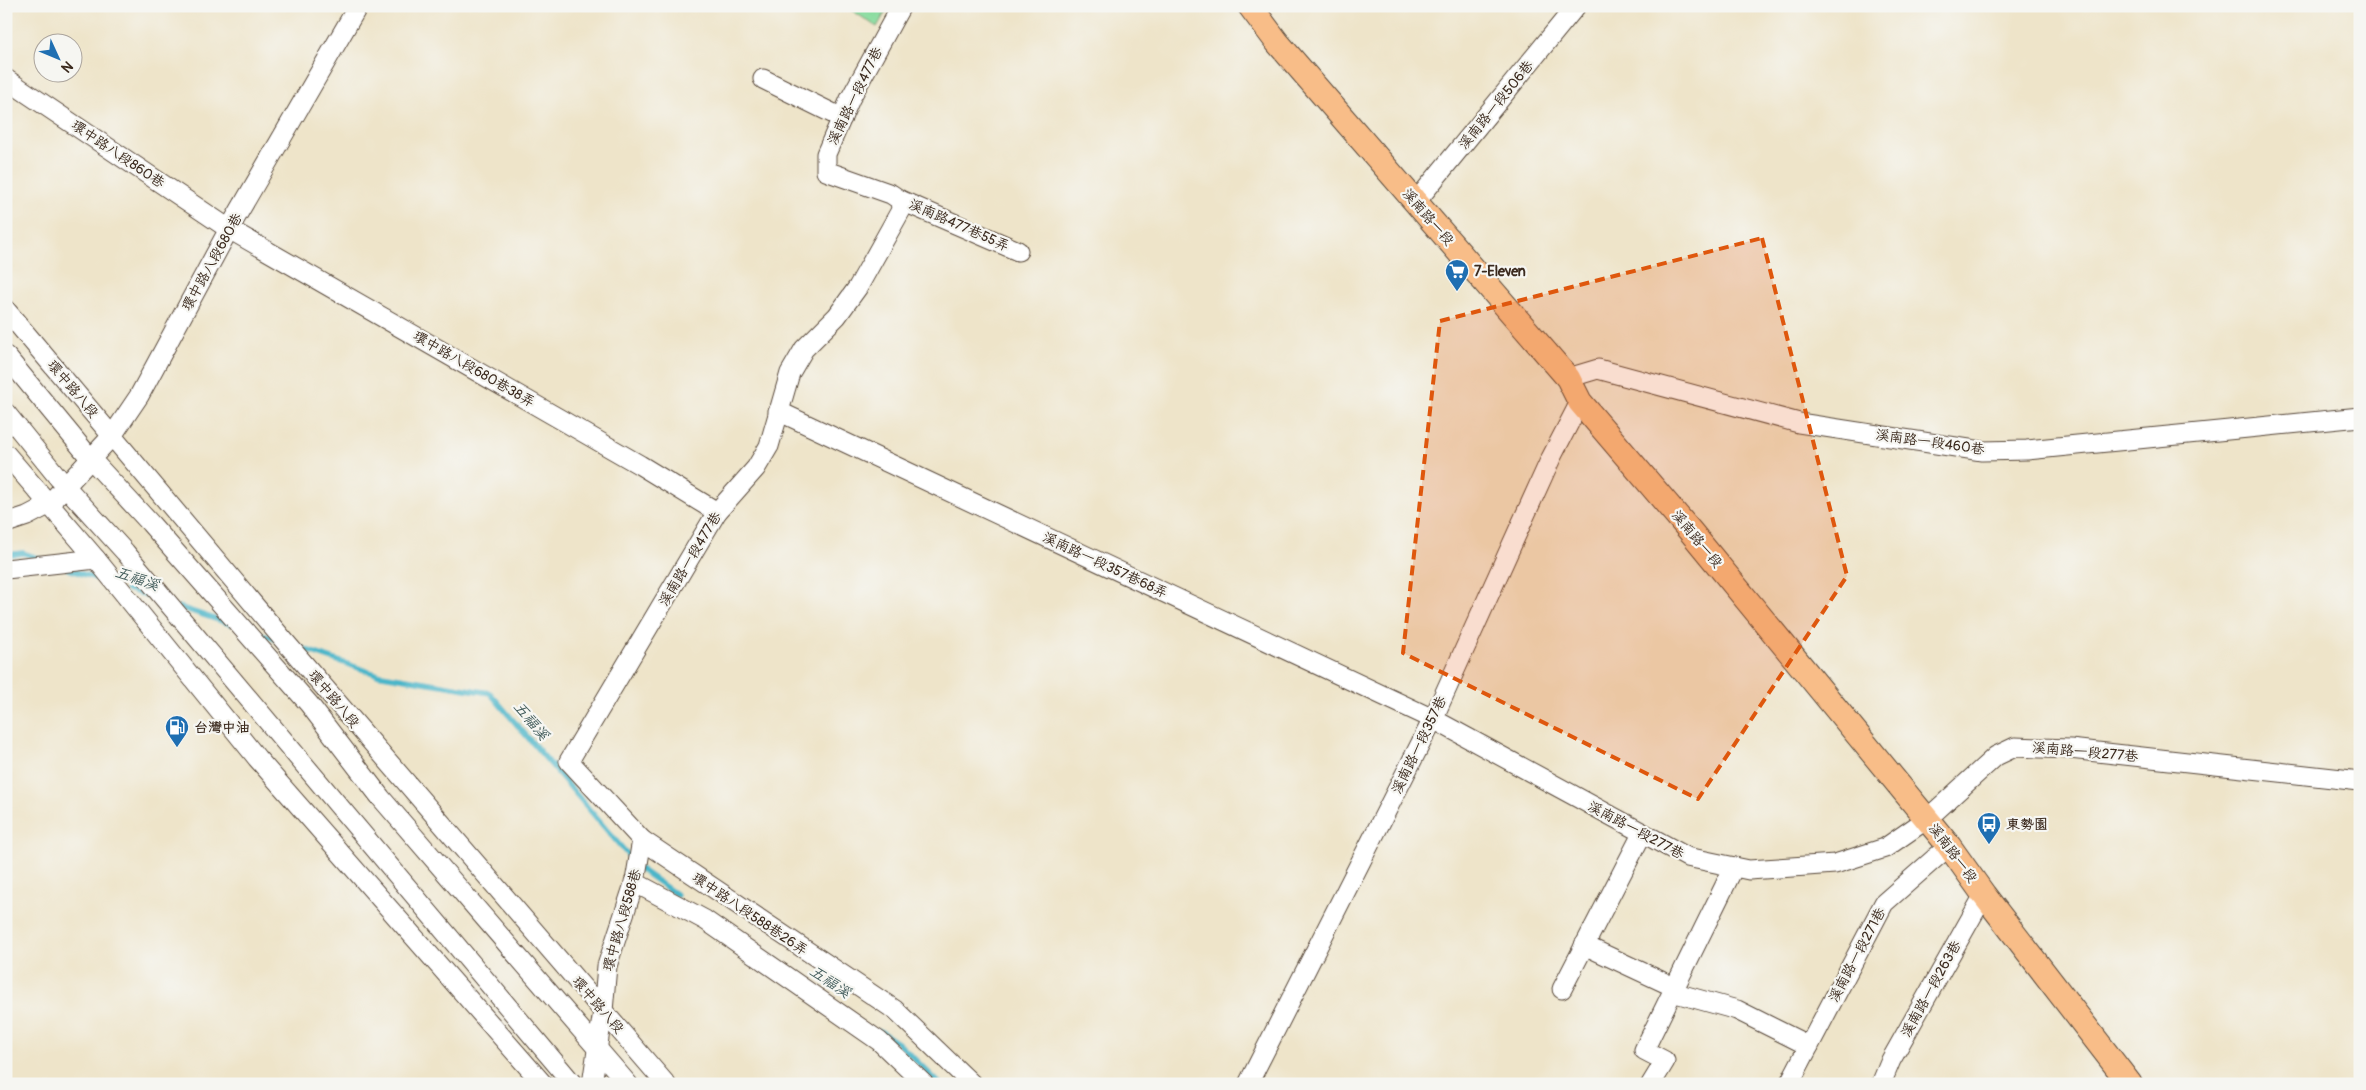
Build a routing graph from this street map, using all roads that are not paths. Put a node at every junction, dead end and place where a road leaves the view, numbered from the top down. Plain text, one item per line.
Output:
1 (358, 6) edge
2 (901, 6) edge
3 (1250, 6) edge
4 (1576, 6) edge
5 (6, 79) edge
6 (763, 79) dead end
7 (842, 118) junction
8 (900, 200) junction
9 (1416, 203) junction
10 (229, 229) junction
11 (1018, 251) dead end
12 (6, 310) edge
13 (6, 356) edge
14 (1568, 378) junction
15 (1580, 402) junction
16 (778, 411) junction
17 (6, 413) edge
18 (2360, 417) edge
19 (112, 436) junction
20 (6, 454) edge
21 (90, 458) junction
22 (65, 486) junction
23 (48, 505) junction
24 (717, 512) junction
25 (6, 523) edge
26 (96, 559) junction
27 (6, 569) edge
28 (1433, 719) junction
29 (2360, 781) edge
30 (1927, 818) junction
31 (1642, 834) junction
32 (642, 841) junction
33 (1949, 846) junction
34 (1734, 867) junction
35 (634, 882) junction
36 (1984, 895) junction
37 (1584, 945) junction
38 (1562, 989) dead end
39 (1673, 989) junction
40 (603, 1011) junction
41 (1809, 1046) junction
42 (596, 1048) junction
43 (543, 1084) edge
44 (573, 1084) edge
45 (592, 1084) edge
46 (628, 1084) edge
47 (666, 1084) edge
48 (924, 1084) edge
49 (972, 1084) edge
50 (1248, 1084) edge
51 (1651, 1084) edge
52 (1789, 1084) edge
53 (1881, 1084) edge
54 (2130, 1084) edge

1 - 10 street, 環中路八段680巷
2 - 7 street, 溪南路一段477巷
3 - 9 main road, 溪南路一段
4 - 9 street, 溪南路一段506巷
5 - 10 street, 環中路八段860巷
6 - 7 street
7 - 8 street, 溪南路一段477巷
8 - 11 street, 溪南路477巷55弄
8 - 16 street, 溪南路一段477巷
9 - 14 main road, 溪南路一段
10 - 19 street, 環中路八段680巷
10 - 24 street, 環中路八段680巷38弄
12 - 19 street, 環中路八段
13 - 21 street, 環中路八段
14 - 15 main road, 溪南路一段
14 - 18 street, 溪南路一段460巷
15 - 28 street, 溪南路一段357巷
15 - 30 main road, 溪南路一段
16 - 24 street, 溪南路一段477巷
16 - 28 street, 溪南路一段357巷68弄
17 - 22 street
19 - 21 street, 環中路八段680巷
19 - 40 street, 環中路八段
20 - 23 street
21 - 22 street, 環中路八段680巷
21 - 42 street, 環中路八段
22 - 23 street, 環中路八段680巷
22 - 44 street
23 - 25 street
23 - 26 street
24 - 32 street, 溪南路一段477巷
26 - 27 street
26 - 43 street
28 - 31 street, 溪南路一段277巷
28 - 50 street, 溪南路一段357巷
29 - 30 street, 溪南路一段277巷
30 - 33 main road, 溪南路一段
30 - 34 street, 溪南路一段277巷
31 - 34 street, 溪南路一段277巷
31 - 37 street
32 - 35 street, 環中路八段588巷
32 - 49 street, 環中路八段588巷26弄
33 - 36 main road, 溪南路一段
33 - 41 street, 溪南路一段271巷
34 - 39 street
35 - 40 street, 環中路八段588巷
35 - 48 street
36 - 53 street, 溪南路一段263巷
36 - 54 main road, 溪南路一段
37 - 38 street
37 - 39 street
39 - 41 street
39 - 51 street
40 - 42 street, 環中路八段588巷
40 - 47 street, 環中路八段
41 - 52 street, 溪南路一段271巷
42 - 45 street, 環中路八段588巷
42 - 46 street, 環中路八段

